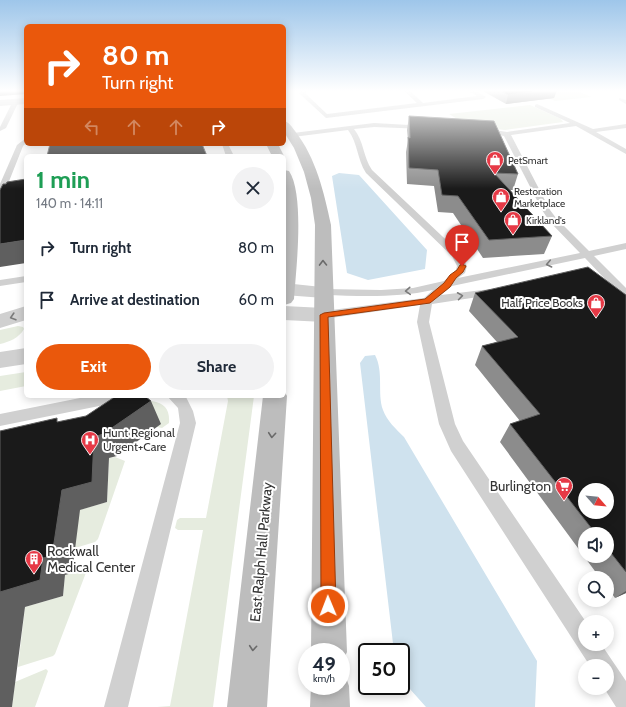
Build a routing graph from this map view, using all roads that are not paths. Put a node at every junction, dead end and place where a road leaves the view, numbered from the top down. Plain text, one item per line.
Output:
1 (577, 124) joint
2 (626, 126) edge
3 (434, 127) edge
4 (350, 129) junction
5 (472, 129) edge
6 (592, 131) junction
7 (286, 134) edge
8 (507, 134) junction
9 (286, 137) edge
10 (24, 142) edge
11 (626, 145) edge
12 (615, 146) junction
13 (626, 152) edge
14 (286, 180) edge
15 (0, 194) edge
16 (626, 246) edge
17 (587, 254) junction
18 (286, 269) edge
19 (578, 270) edge
20 (24, 279) edge
21 (0, 283) edge
22 (447, 285) junction
23 (506, 289) edge
24 (286, 292) edge
25 (324, 292) junction
26 (626, 295) edge
27 (427, 301) junction
28 (286, 312) edge
29 (24, 314) edge
30 (324, 315) junction
31 (0, 321) edge
32 (24, 356) edge
33 (0, 360) edge
34 (109, 398) edge
35 (178, 398) edge
36 (275, 398) edge
37 (0, 420) edge
38 (578, 628) edge
39 (329, 643) edge
40 (614, 683) edge
41 (330, 695) edge
42 (626, 701) edge
43 (116, 707) edge
44 (248, 707) edge
45 (330, 707) edge

1 - 6 lane
1 - 8 lane
2 - 6 lane
3 - 4 lane
4 - 7 lane
4 - 22 lane
5 - 8 lane
6 - 12 lane
8 - 17 lane
25 -> 9 main road
10 - 15 lane
11 - 12 lane
12 - 13 lane
14 - 18 main road
16 - 17 lane
17 - 19 lane
17 -> 22 lane
17 - 26 lane
20 - 21 lane
22 -> 25 lane
22 - 27 lane
27 -> 23 lane
24 - 25 street
25 - 30 main road
27 - 30 lane
27 - 38 lane
28 - 30 street
29 -> 31 street
30 - 39 main road
32 - 33 street
34 - 37 lane
35 - 43 lane
36 -> 44 main road, East Ralph Hall Parkway
40 - 42 lane
41 - 45 main road

